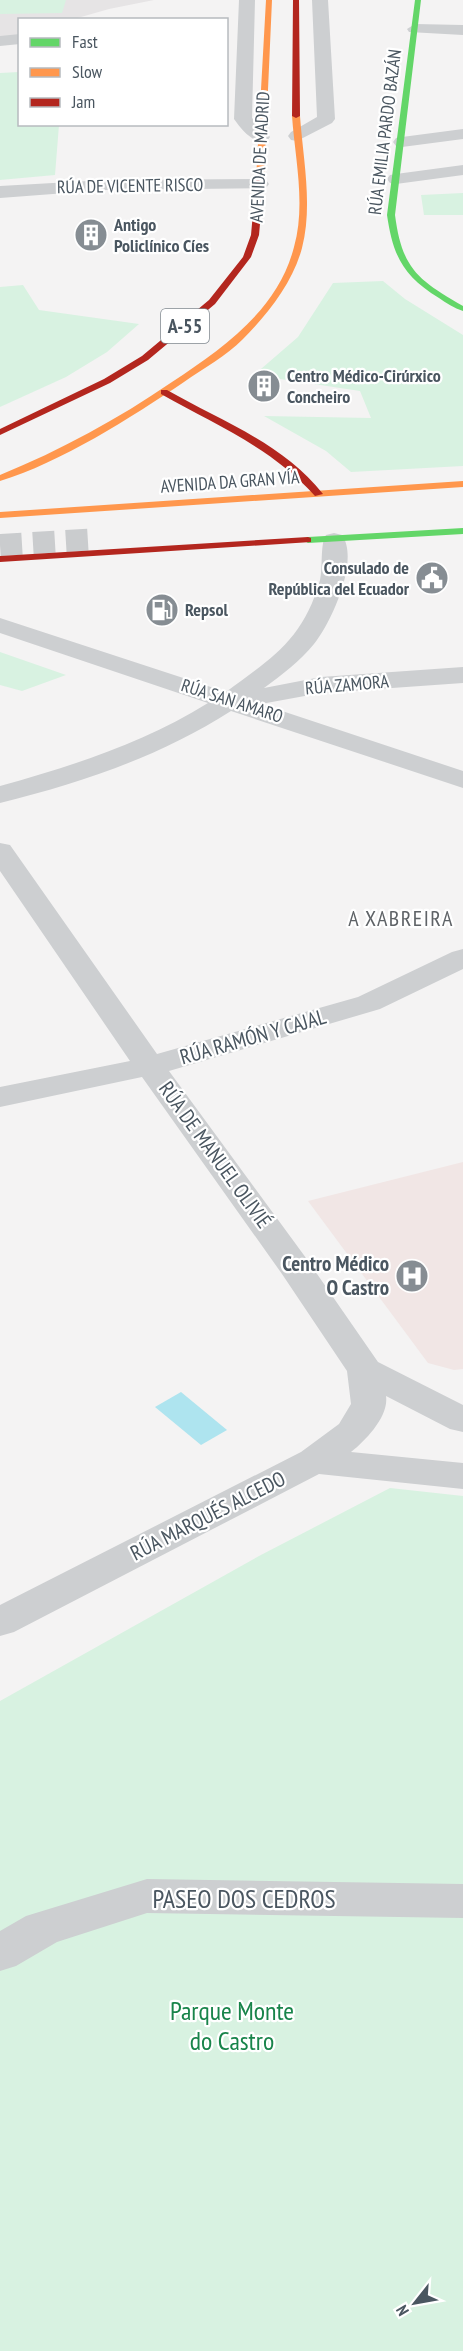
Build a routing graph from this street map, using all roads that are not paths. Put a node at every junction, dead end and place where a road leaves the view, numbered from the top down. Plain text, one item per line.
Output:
1 (246, 0) edge
2 (269, 0) edge
3 (296, 0) edge
4 (320, 0) edge
5 (418, 0) edge
6 (416, 29) junction
7 (463, 30) edge
8 (18, 39) edge
9 (0, 41) edge
10 (463, 134) edge
11 (297, 136) junction
12 (261, 137) junction
13 (402, 142) junction
14 (463, 170) edge
15 (396, 179) junction
16 (260, 184) junction
17 (0, 192) edge
18 (463, 309) edge
19 (164, 392) junction
20 (0, 432) edge
21 (0, 478) edge
22 (463, 484) edge
23 (318, 494) junction
24 (0, 515) edge
25 (251, 529) dead end
26 (463, 531) edge
27 (334, 532) junction
28 (0, 559) edge
29 (9, 628) edge
30 (463, 675) edge
31 (232, 701) junction
32 (463, 780) edge
33 (0, 795) edge
34 (0, 851) edge
35 (463, 958) edge
36 (150, 1066) junction
37 (0, 1097) edge
38 (365, 1370) junction
39 (463, 1391) edge
40 (427, 1401) junction
41 (463, 1420) edge
42 (314, 1461) junction
43 (463, 1476) edge
44 (0, 1622) edge
45 (463, 1901) edge
46 (0, 1953) edge

1 - 12 street
2 - 12 main road, AVENIDA DE MADRID / A-55
3 - 11 main road, AVENIDA DE MADRID / A-55
4 - 11 street, AVENIDA DE MADRID
5 - 6 main road, RÚA EMILIA PARDO BAZÁN
6 - 7 street
6 - 13 main road, RÚA EMILIA PARDO BAZÁN
8 - 9 street
10 - 13 street
11 - 19 main road, AVENIDA DE MADRID / A-55
12 - 16 main road, AVENIDA DE MADRID / A-55
13 - 15 main road, RÚA EMILIA PARDO BAZÁN
14 - 15 street
15 - 18 main road, RÚA EMILIA PARDO BAZÁN
16 - 17 street, RÚA DE VICENTE RISCO
16 - 20 main road, AVENIDA DE MADRID / A-55
19 - 21 main road, AVENIDA DE MADRID / A-55
19 - 23 main road
22 - 23 main road, AVENIDA DA GRAN VÍA
23 - 24 main road, AVENIDA DA GRAN VÍA
25 - 27 main road
26 - 27 main road
27 - 28 main road
27 - 31 street
29 - 31 street, RÚA SAN AMARO
30 - 31 street, RÚA ZAMORA
31 - 32 street, RÚA SAN AMARO
31 - 33 street
34 - 36 street, RÚA DE MANUEL OLIVIÉ
35 - 36 street, RÚA RAMÓN Y CAJAL
36 - 37 street, RÚA RAMÓN Y CAJAL
36 - 38 street, RÚA DE MANUEL OLIVIÉ
38 - 40 street, RÚA DE MANUEL OLIVIÉ
38 - 42 street, RÚA MARQUÉS ALCEDO
39 - 40 street
40 - 41 street, RÚA DE MANUEL OLIVIÉ
42 - 43 street
42 - 44 street, RÚA MARQUÉS ALCEDO
45 - 46 street, PASEO DOS CEDROS

